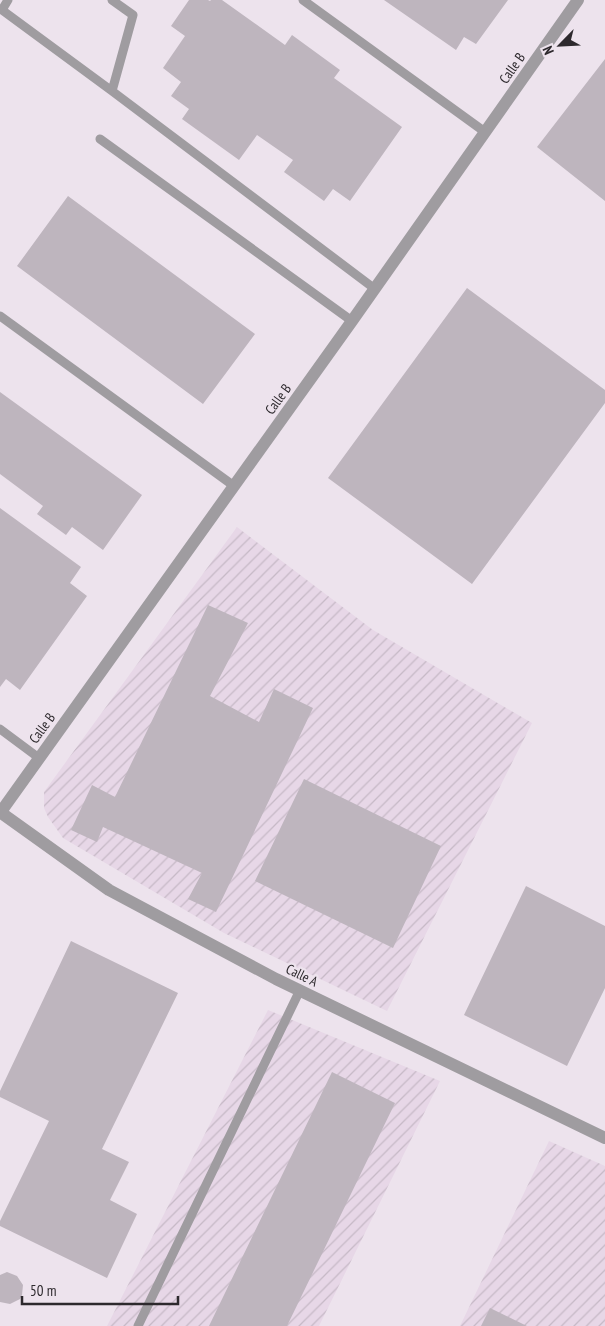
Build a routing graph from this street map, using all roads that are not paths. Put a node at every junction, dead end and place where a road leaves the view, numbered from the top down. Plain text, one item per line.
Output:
1 (8, 0) edge
2 (112, 0) edge
3 (303, 0) edge
4 (578, 0) edge
5 (112, 92) junction
6 (485, 132) junction
7 (100, 139) dead end
8 (375, 289) junction
9 (0, 316) edge
10 (352, 321) junction
11 (234, 486) junction
12 (0, 729) edge
13 (39, 758) junction
14 (0, 812) edge
15 (300, 990) junction
16 (605, 1138) edge
17 (138, 1326) edge

1 - 5 lane
2 - 5 lane
3 - 6 lane
4 - 6 street, Calle B
5 - 8 lane
6 - 8 street, Calle B
7 - 10 lane
8 - 10 street, Calle B
9 - 11 lane
10 - 11 street, Calle B
11 - 13 street, Calle B
12 - 13 lane
13 - 14 street, Calle B
14 - 15 street, Calle A
15 - 16 street, Calle A
15 - 17 lane

